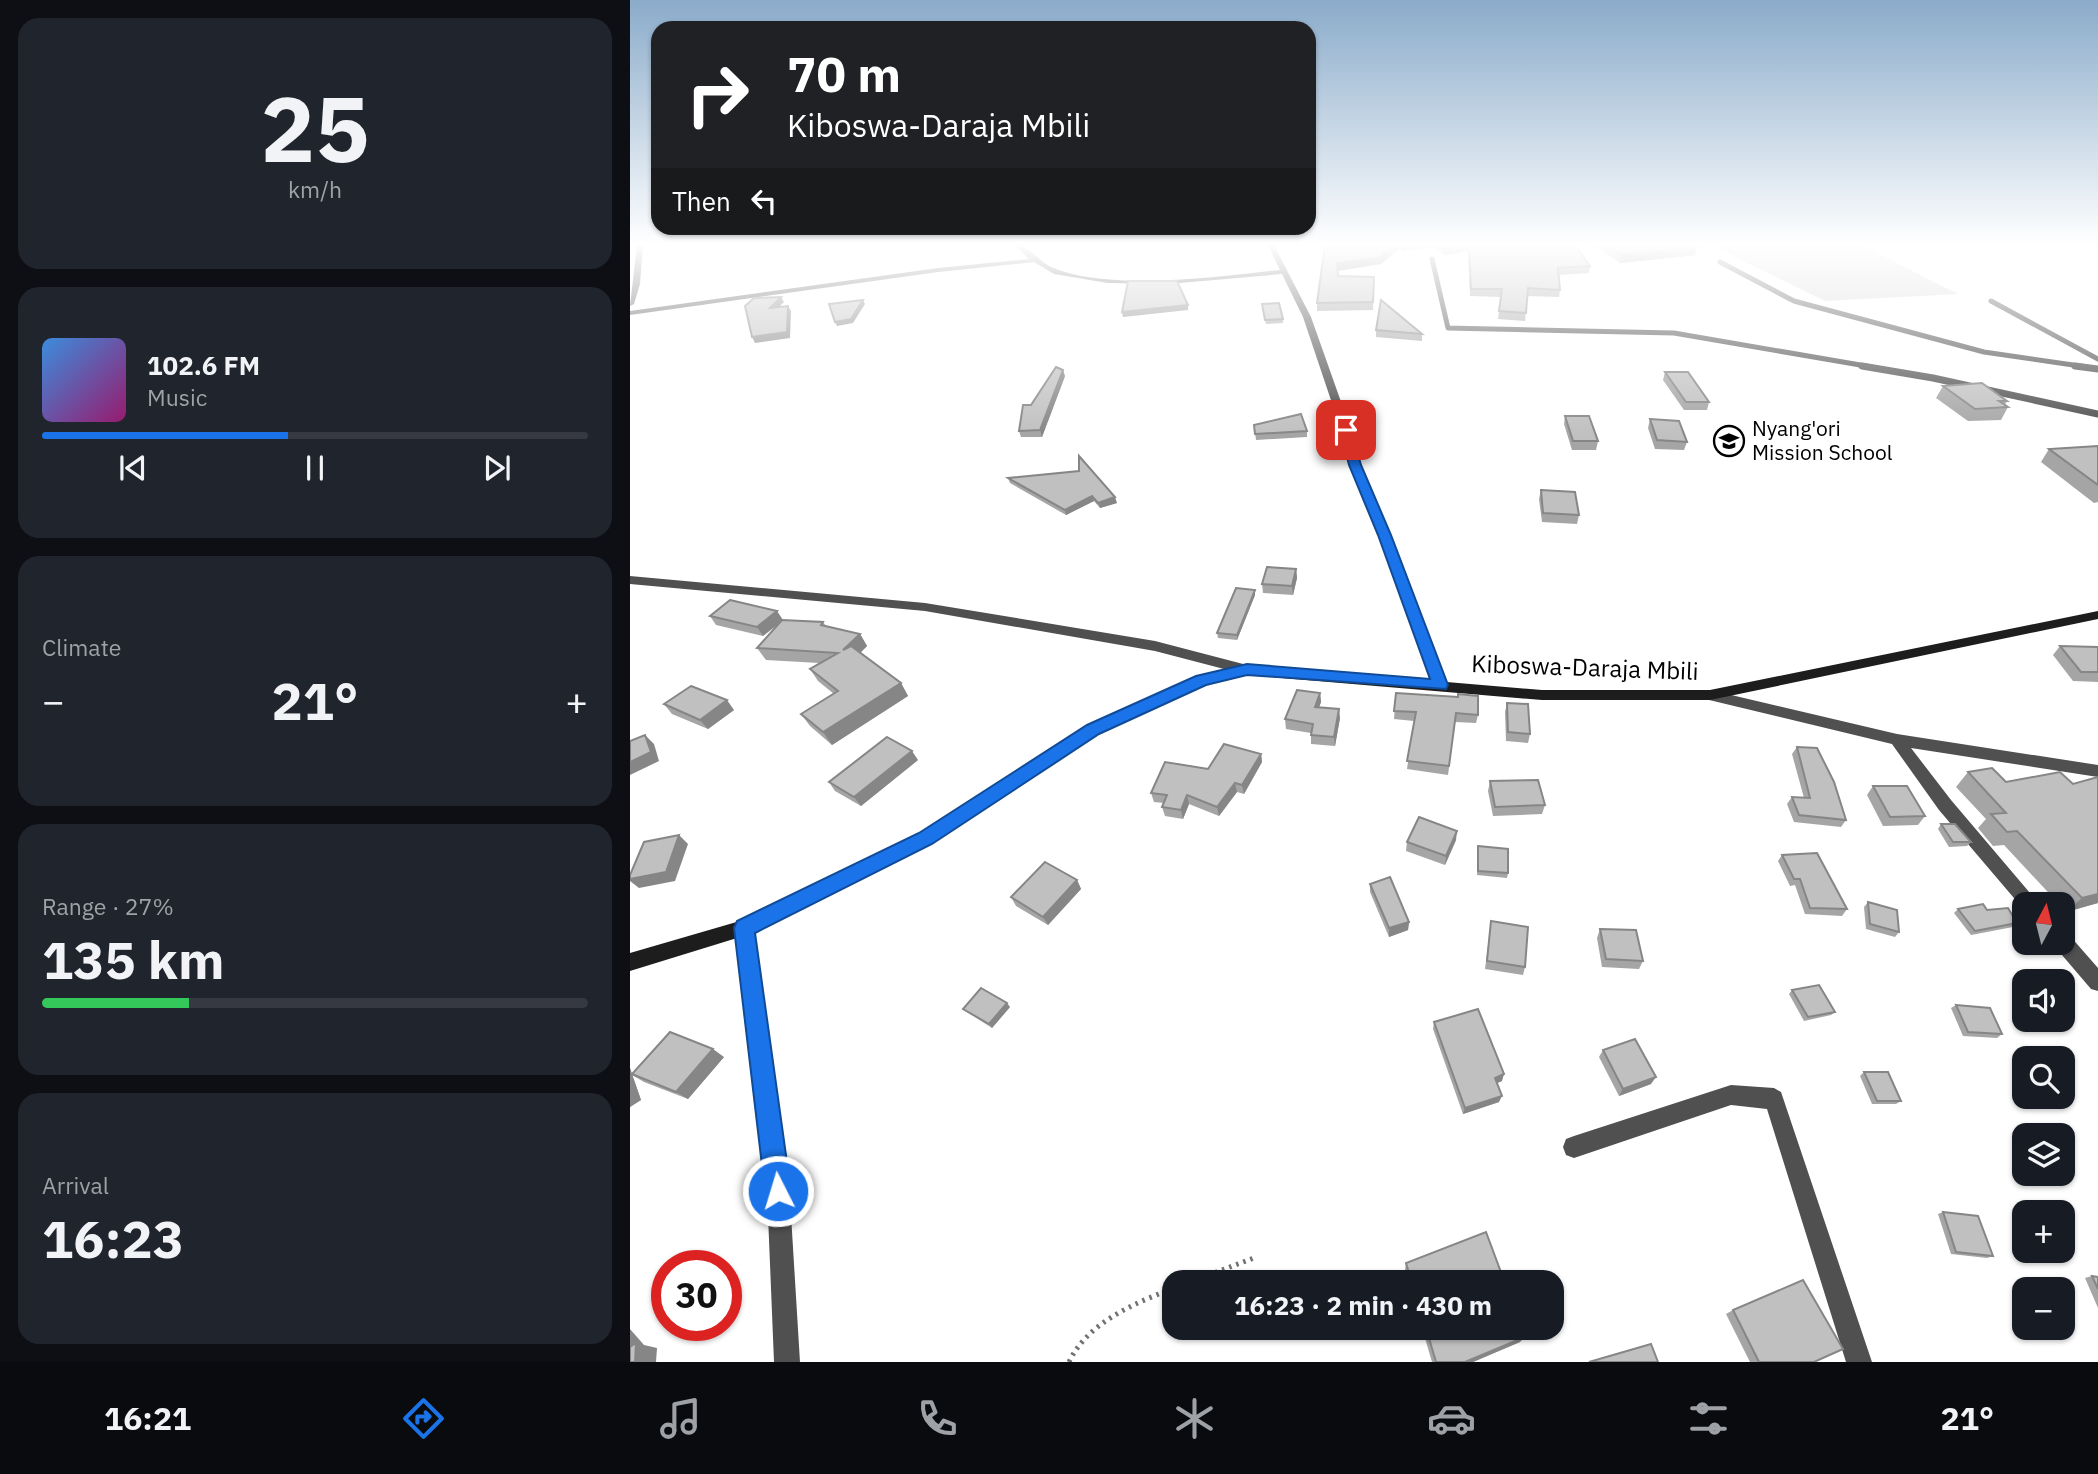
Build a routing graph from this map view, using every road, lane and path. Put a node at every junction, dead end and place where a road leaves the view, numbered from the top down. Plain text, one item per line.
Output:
1 (662, 309) edge
2 (1302, 309) edge
3 (1443, 309) edge
4 (1822, 309) edge
5 (2005, 309) edge
6 (630, 313) edge
7 (2098, 359) edge
8 (2098, 369) edge
9 (2098, 414) edge
10 (630, 580) edge
11 (2098, 615) edge
12 (1247, 670) junction
13 (1440, 685) junction
14 (1710, 695) junction
15 (1897, 740) junction
16 (2098, 771) edge
17 (2018, 892) edge
18 (744, 928) junction
19 (2075, 956) edge
20 (630, 962) edge
21 (2098, 982) edge
22 (1574, 1147) dead end
23 (1254, 1258) dead end
24 (1222, 1270) edge
25 (1162, 1292) edge
26 (788, 1362) edge
27 (1069, 1362) edge
28 (1859, 1362) edge

1 - 6 street
2 - 13 street
3 - 9 lane
4 - 8 lane
5 - 7 lane
10 - 12 street
11 - 14 main road, Kiboswa-Daraja Mbili
12 - 13 main road, Kiboswa-Daraja Mbili
12 - 18 main road, Kiboswa-Daraja Mbili
13 - 14 main road, Kiboswa-Daraja Mbili
14 - 15 street
15 - 16 street
15 - 17 street
18 - 20 main road, Kiboswa-Daraja Mbili
18 - 26 street
19 - 21 street
22 - 28 street
23 - 24 path
25 - 27 path

